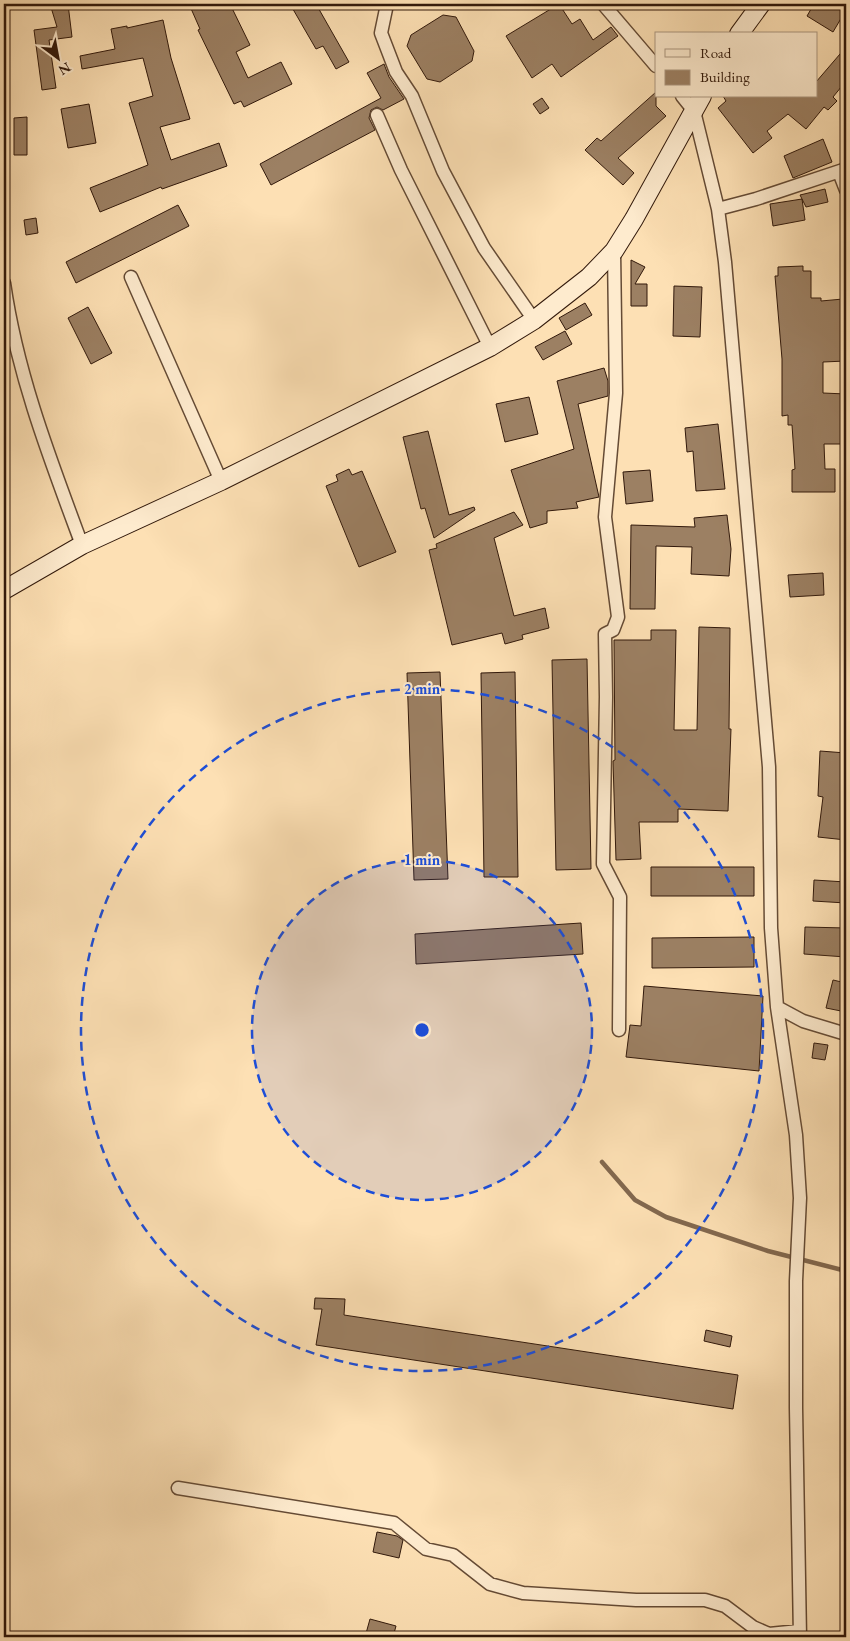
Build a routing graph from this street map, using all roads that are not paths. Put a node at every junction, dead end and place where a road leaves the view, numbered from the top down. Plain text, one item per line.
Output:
1 (603, 4) edge
2 (761, 4) edge
3 (386, 9) dead end
4 (740, 32) edge
5 (655, 65) edge
6 (686, 98) edge
7 (698, 104) edge
8 (377, 115) dead end
9 (842, 171) edge
10 (846, 190) edge
11 (718, 209) junction
12 (614, 251) junction
13 (131, 277) dead end
14 (4, 283) edge
15 (534, 320) junction
16 (490, 347) junction
17 (221, 480) junction
18 (82, 545) junction
19 (4, 590) edge
20 (777, 1007) junction
21 (619, 1030) dead end
22 (846, 1034) edge
23 (178, 1488) dead end
24 (799, 1634) edge

1 - 5 street
2 - 4 main road
3 - 15 street
6 - 7 street
7 - 11 street
7 - 12 main road
8 - 16 street
9 - 10 street
9 - 11 street
11 - 20 street
12 - 15 main road
12 - 21 street
13 - 17 street
14 - 18 street
15 - 16 main road
16 - 17 main road
17 - 18 main road
18 - 19 main road
20 - 22 street
20 - 24 street
23 - 24 street

